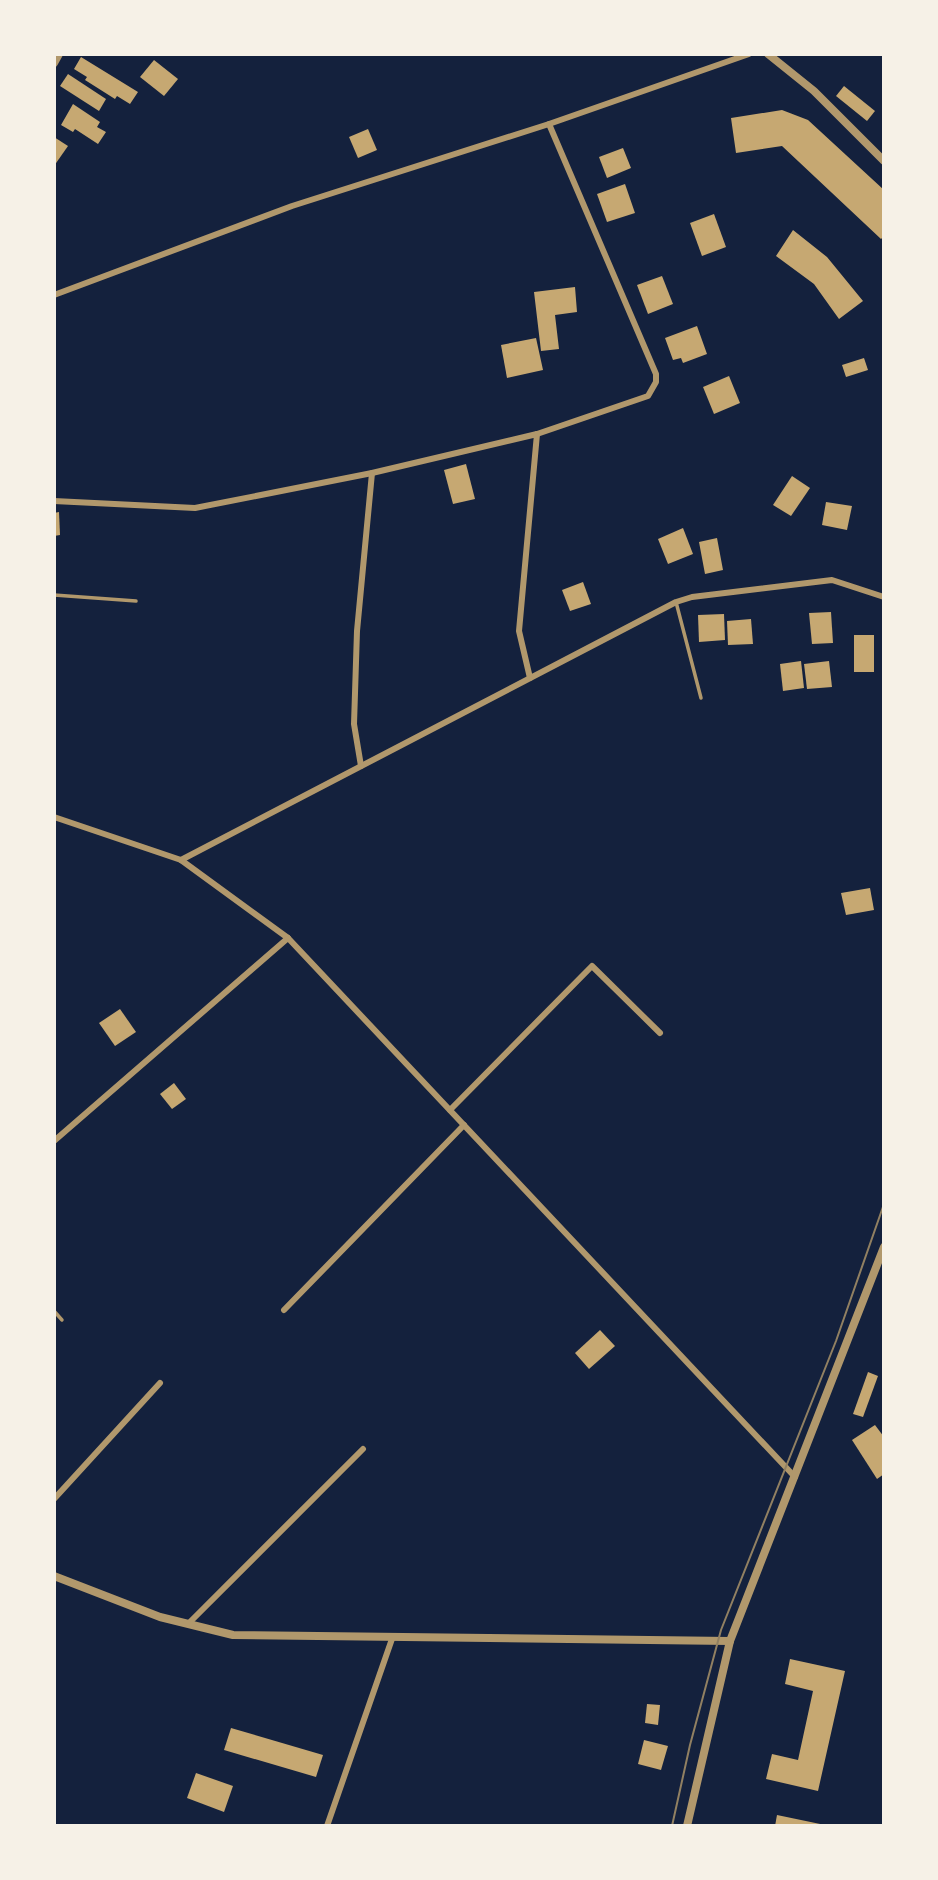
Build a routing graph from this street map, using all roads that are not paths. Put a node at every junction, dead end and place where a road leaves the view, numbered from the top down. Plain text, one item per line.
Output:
1 (59, 54) edge
2 (749, 54) edge
3 (768, 54) edge
4 (54, 63) edge
5 (549, 124) junction
6 (884, 161) edge
7 (54, 295) edge
8 (537, 434) junction
9 (372, 472) junction
10 (54, 500) edge
11 (54, 595) edge
12 (884, 597) edge
13 (136, 601) dead end
14 (676, 602) junction
15 (530, 678) junction
16 (701, 698) dead end
17 (361, 766) junction
18 (54, 817) edge
19 (181, 860) junction
20 (288, 938) junction
21 (660, 1033) dead end
22 (450, 1110) junction
23 (464, 1125) junction
24 (54, 1141) edge
25 (884, 1247) edge
26 (284, 1310) dead end
27 (54, 1311) edge
28 (62, 1320) dead end
29 (160, 1382) dead end
30 (363, 1449) dead end
31 (795, 1477) junction
32 (54, 1499) edge
33 (54, 1576) edge
34 (188, 1624) junction
35 (393, 1636) junction
36 (730, 1641) junction
37 (327, 1826) edge
38 (687, 1826) edge

1 - 4 street
2 - 5 street
3 - 6 street
5 - 7 street
5 - 8 street
8 - 9 street
8 - 15 street
9 - 10 street
9 - 17 street
11 - 13 lane
12 - 14 street
14 - 15 street
14 - 16 lane
15 - 17 street
17 - 19 street
18 - 19 street
19 - 20 street
20 - 22 street
20 - 24 street
21 - 22 street
22 - 23 street
23 - 26 street
23 - 31 street
25 - 31 street
27 - 28 lane
29 - 32 street
30 - 34 street
31 - 36 street
33 - 34 street
34 - 35 street
35 - 36 street
35 - 37 street
36 - 38 street

